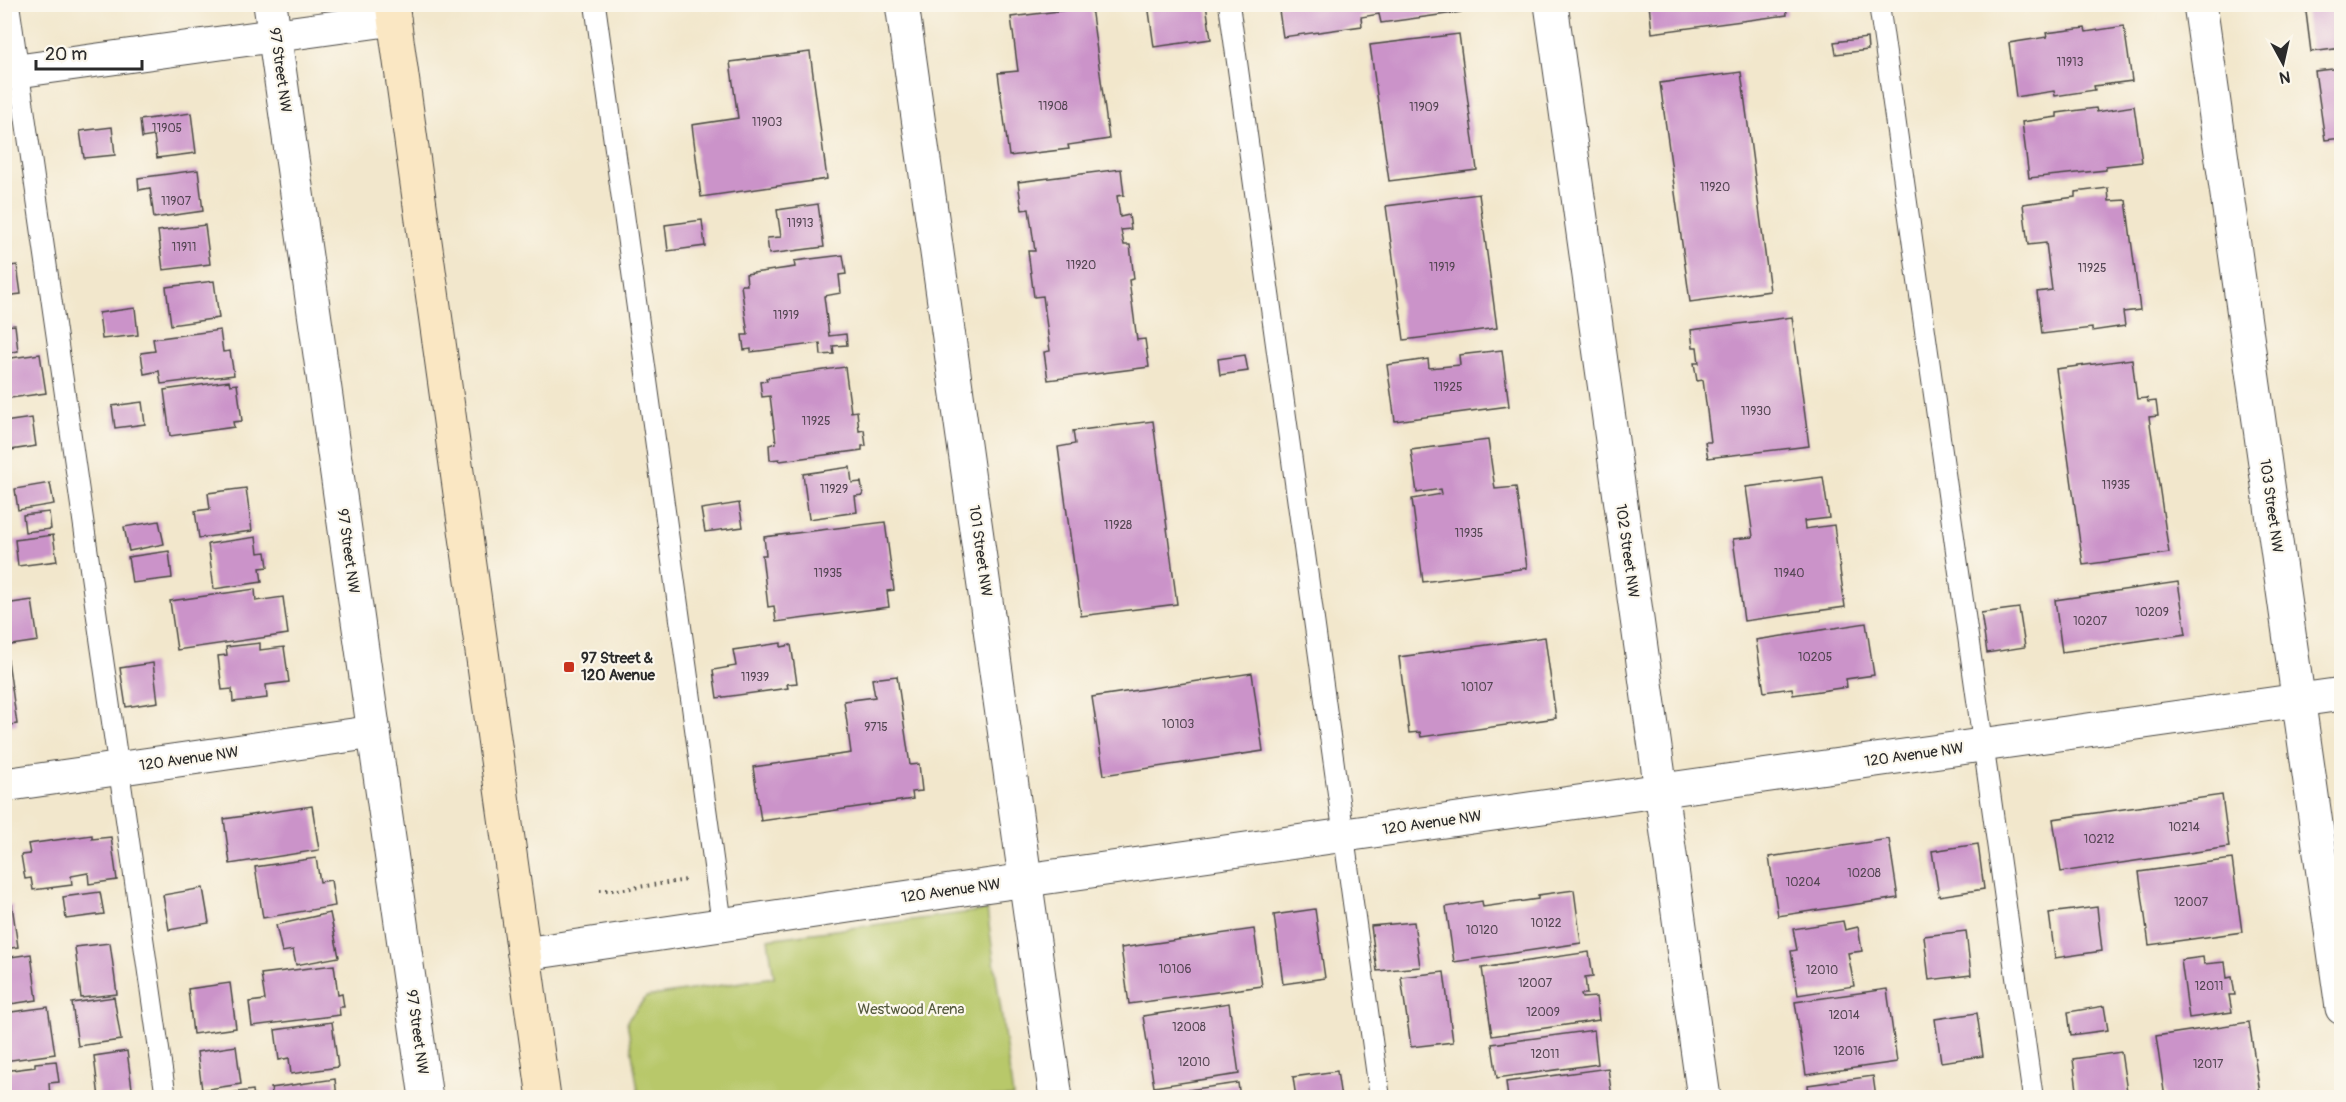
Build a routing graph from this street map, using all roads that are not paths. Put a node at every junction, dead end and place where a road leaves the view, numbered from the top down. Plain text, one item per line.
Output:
1 (9, 4) edge
2 (595, 4) edge
3 (903, 4) edge
4 (1229, 4) edge
5 (1551, 4) edge
6 (1879, 4) edge
7 (2200, 4) edge
8 (392, 12) edge
9 (273, 19) edge
10 (11, 72) edge
11 (2342, 694) edge
12 (2298, 700) junction
13 (374, 732) junction
14 (1984, 745) junction
15 (118, 769) junction
16 (4, 785) edge
17 (1661, 791) junction
18 (1344, 836) junction
19 (1026, 881) junction
20 (722, 924) junction
21 (524, 954) junction
22 (2342, 1008) edge
23 (166, 1098) edge
24 (426, 1098) edge
25 (544, 1098) edge
26 (1056, 1098) edge
27 (1380, 1098) edge
28 (1704, 1098) edge
29 (2033, 1098) edge

1 - 10 lane
2 - 20 lane
3 - 19 street, 101 Street NW
4 - 18 lane
5 - 17 street, 102 Street NW
6 - 14 lane
7 - 12 street, 103 Street NW
8 - 9 street
8 - 21 main road
9 - 10 street
9 - 13 street, 97 Street NW
10 - 15 lane
11 - 12 street, 120 Avenue NW
12 - 14 street, 120 Avenue NW
12 - 22 street, 103 Street NW
13 - 15 street, 120 Avenue NW
13 - 24 street, 97 Street NW
14 - 17 street, 120 Avenue NW
14 - 29 lane
15 - 16 street, 120 Avenue NW
15 - 23 lane
17 - 18 street, 120 Avenue NW
17 - 28 street, 102 Street NW
18 - 19 street, 120 Avenue NW
18 - 27 lane
19 - 20 street, 120 Avenue NW
19 - 26 street, 101 Street NW
20 - 21 street, 120 Avenue NW
21 - 25 main road

